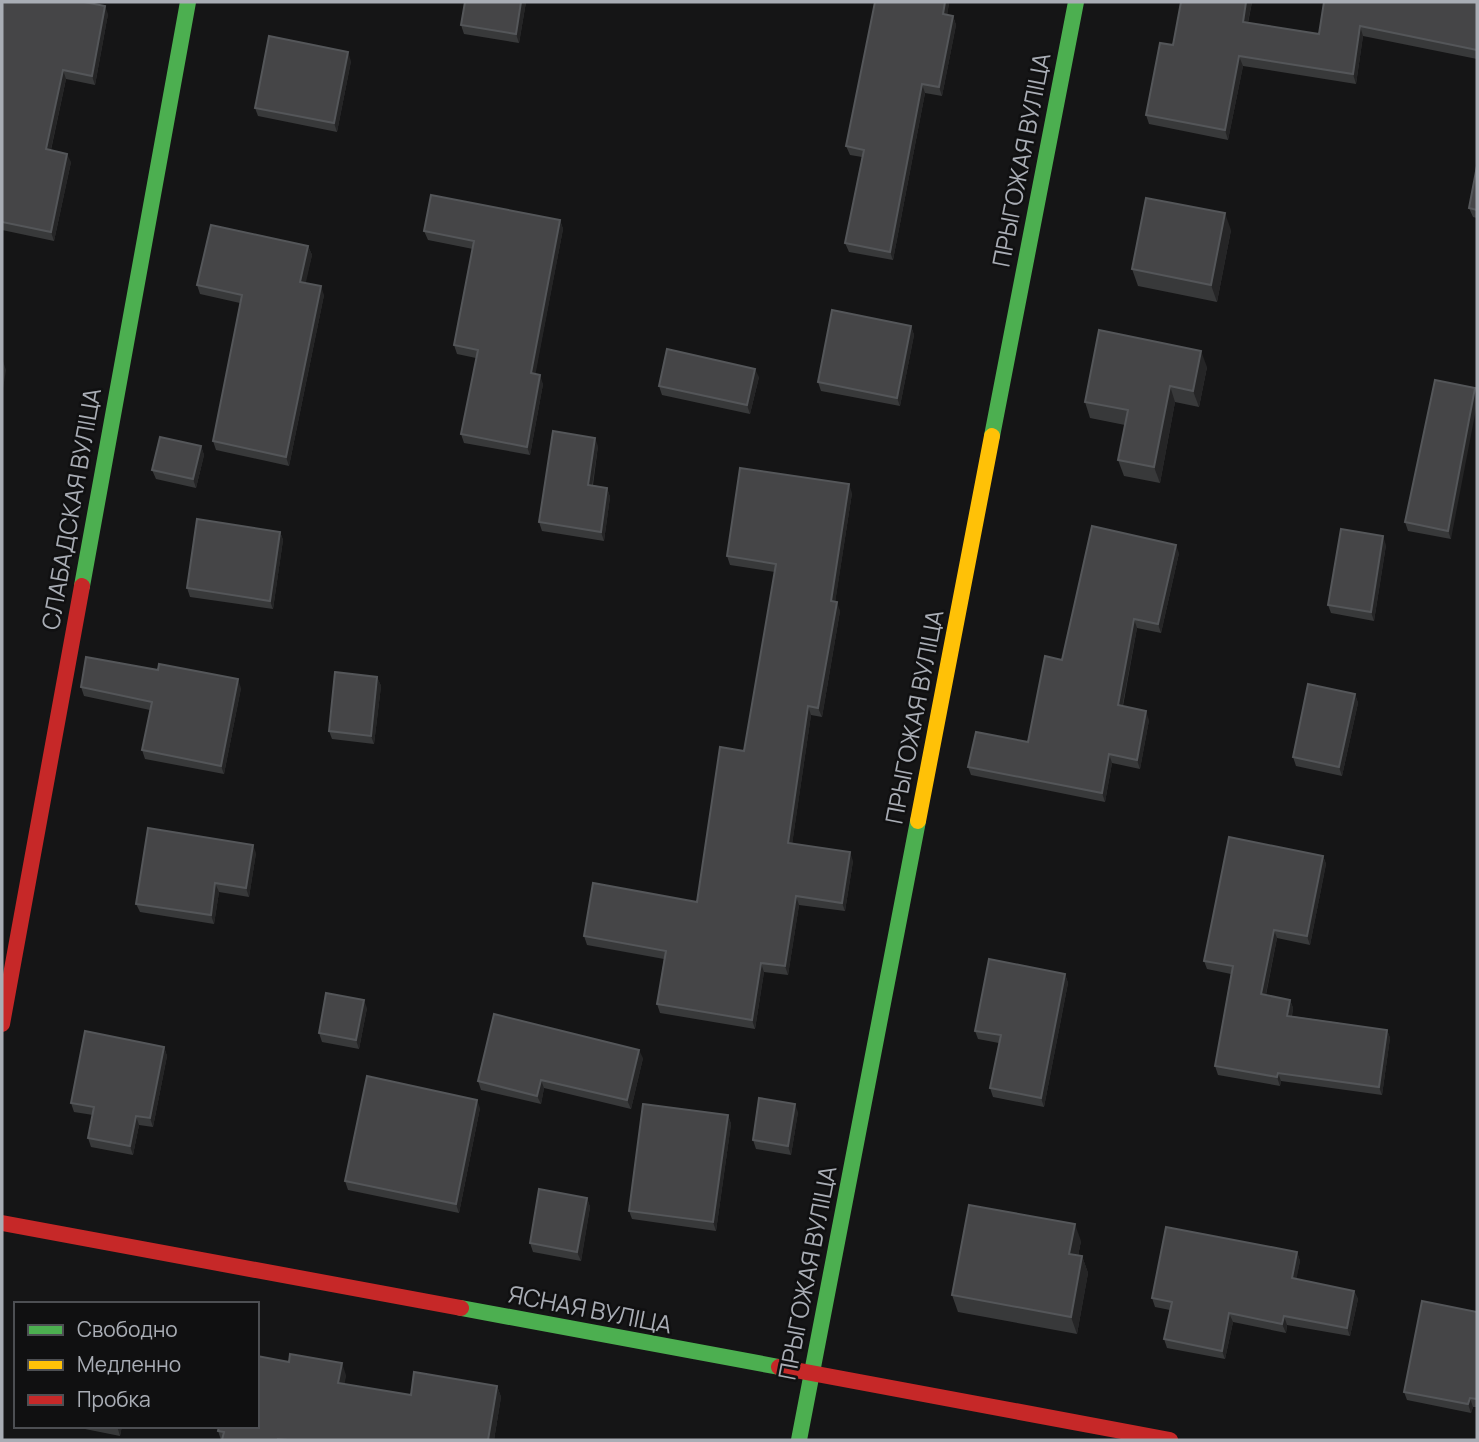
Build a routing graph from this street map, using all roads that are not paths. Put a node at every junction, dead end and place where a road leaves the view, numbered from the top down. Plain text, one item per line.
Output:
1 (188, 2) edge
2 (1076, 2) edge
3 (2, 1024) edge
4 (2, 1223) edge
5 (812, 1372) junction
6 (799, 1440) edge
7 (1170, 1440) edge

1 - 3 street, СЛАБАДСКАЯ ВУЛІЦА
2 - 5 street, ПРЫГОЖАЯ ВУЛІЦА
4 - 5 street, ЯСНАЯ ВУЛІЦА
5 - 6 street, ПРЫГОЖАЯ ВУЛІЦА
5 - 7 street, ЯСНАЯ ВУЛІЦА

